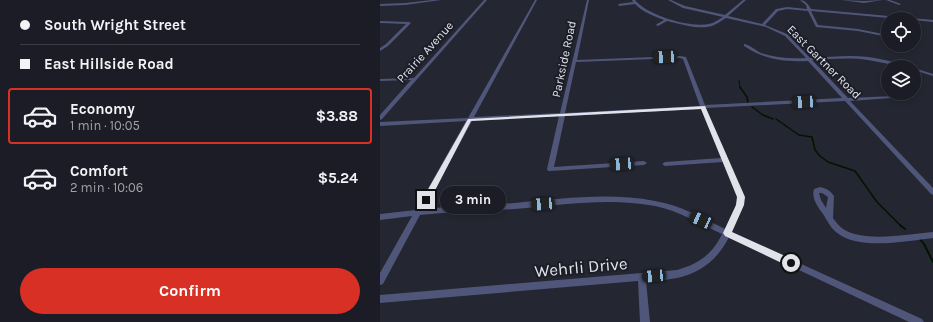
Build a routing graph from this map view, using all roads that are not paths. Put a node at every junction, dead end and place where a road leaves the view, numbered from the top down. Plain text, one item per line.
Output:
1 (405, 0) edge
2 (440, 0) edge
3 (486, 0) edge
4 (536, 0) edge
5 (588, 0) edge
6 (669, 0) edge
7 (745, 0) edge
8 (801, 0) edge
9 (842, 0) edge
10 (882, 0) edge
11 (887, 0) edge
12 (634, 2) edge
13 (900, 4) dead end
14 (380, 5) edge
15 (396, 5) junction
16 (619, 5) dead end
17 (809, 10) junction
18 (724, 16) junction
19 (881, 16) edge
20 (667, 19) junction
21 (921, 20) edge
22 (933, 21) edge
23 (380, 22) edge
24 (658, 25) dead end
25 (763, 25) junction
26 (881, 35) edge
27 (745, 45) dead end
28 (380, 50) edge
29 (810, 59) junction
30 (574, 61) junction
31 (881, 61) edge
32 (921, 71) edge
33 (933, 75) edge
34 (415, 79) junction
35 (380, 80) edge
36 (881, 97) edge
37 (846, 99) junction
38 (703, 107) junction
39 (563, 114) junction
40 (380, 118) edge
41 (470, 120) junction
42 (380, 124) edge
43 (725, 160) junction
44 (644, 163) dead end
45 (665, 164) dead end
46 (933, 192) edge
47 (419, 212) junction
48 (380, 217) edge
49 (829, 219) dead end
50 (727, 233) junction
51 (933, 235) edge
52 (642, 277) junction
53 (380, 281) edge
54 (380, 299) edge
55 (645, 322) edge
56 (919, 322) edge

1 - 15 street
2 - 15 street
3 - 34 street, Prairie Avenue
4 - 41 street
5 - 30 street, Parkside Road
6 - 18 street, East Gartner Road
7 - 18 street
8 - 17 street
9 - 10 street
11 - 13 street
12 - 16 street
12 - 20 street
14 - 15 street
17 - 19 street
17 - 25 street
17 - 26 street
18 - 20 street
18 - 25 street, East Gartner Road
20 - 24 street
21 - 22 street
23 - 28 street
25 - 29 street, East Gartner Road
27 - 29 street
29 - 31 street
29 - 37 street, East Gartner Road
30 - 38 street
30 - 39 street, Parkside Road
32 - 33 street
34 - 35 street
34 - 40 street, Prairie Avenue
36 - 37 street
37 - 38 street
37 - 46 street, East Gartner Road
38 - 39 street
38 - 43 street
39 - 41 street
39 - 44 street, Parkside Road
41 - 42 street
41 - 47 street
43 - 45 street
43 - 50 street, Wehrli Drive
47 - 48 street
47 - 50 street
47 - 53 street
49 - 51 street
50 - 52 street, Wehrli Drive
50 - 56 street
52 - 54 street, Wehrli Drive
52 - 55 street

